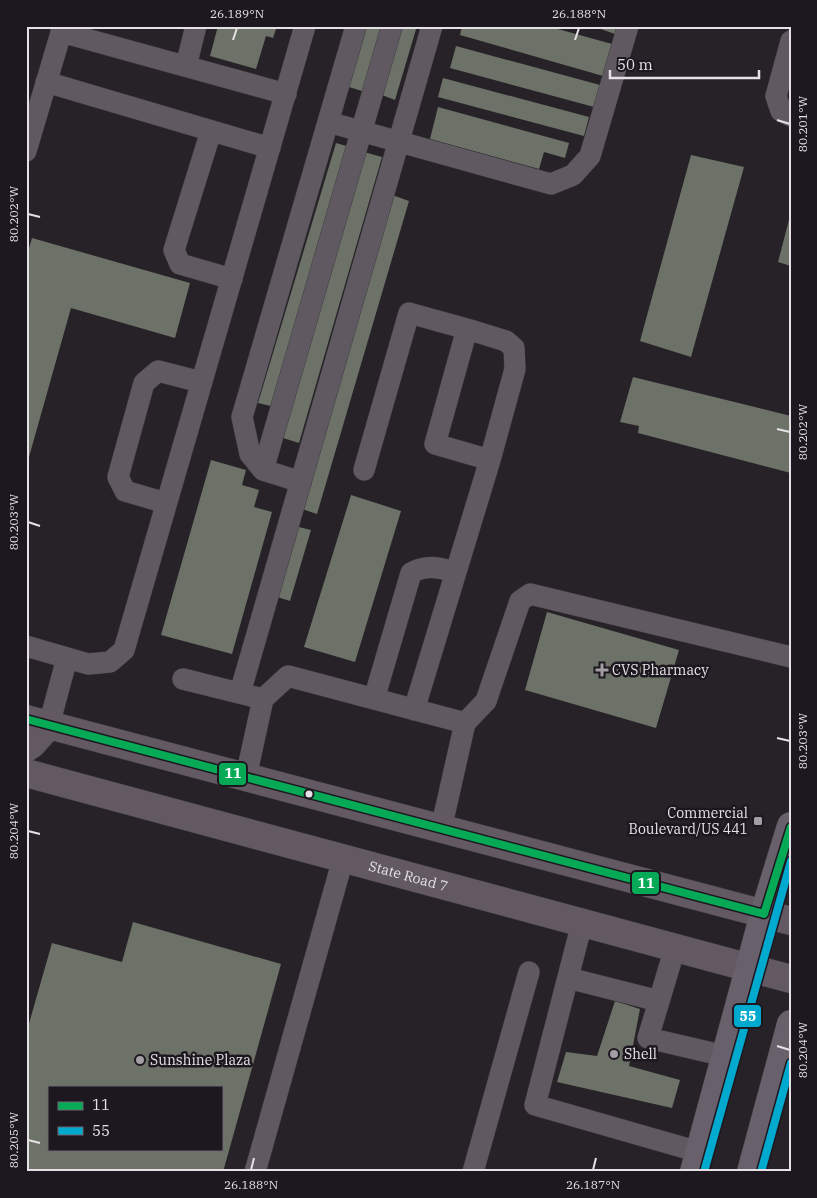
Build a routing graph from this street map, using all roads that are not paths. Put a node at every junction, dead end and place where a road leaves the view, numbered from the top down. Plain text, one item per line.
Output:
1 (196, 26) edge
2 (305, 26) edge
3 (356, 26) edge
4 (392, 26) edge
5 (432, 26) edge
6 (628, 26) edge
7 (62, 29) edge
8 (791, 41) edge
9 (186, 66) junction
10 (46, 82) junction
11 (286, 94) junction
12 (786, 113) edge
13 (328, 122) junction
14 (211, 131) junction
15 (361, 131) junction
16 (399, 142) junction
17 (270, 148) junction
18 (26, 151) edge
19 (232, 279) junction
20 (467, 329) junction
21 (202, 382) junction
22 (490, 460) junction
23 (263, 470) junction
24 (364, 470) dead end
25 (301, 482) junction
26 (166, 503) junction
27 (456, 572) junction
28 (26, 646) edge
29 (791, 657) edge
30 (67, 658) junction
31 (183, 679) dead end
32 (240, 693) junction
33 (263, 699) junction
34 (374, 699) junction
35 (414, 710) junction
36 (37, 722) edge
37 (465, 723) junction
38 (26, 748) edge
39 (26, 773) edge
40 (246, 777) junction
41 (791, 826) edge
42 (441, 829) junction
43 (343, 859) junction
44 (764, 914) junction
45 (791, 921) edge
46 (582, 923) junction
47 (675, 948) junction
48 (749, 968) junction
49 (529, 972) dead end
50 (568, 978) junction
51 (791, 979) edge
52 (659, 1001) junction
53 (791, 1024) edge
54 (725, 1056) junction
55 (697, 1162) edge
56 (255, 1172) edge
57 (473, 1172) edge
58 (751, 1172) edge

1 - 9 lane
2 - 11 lane
3 - 13 lane
4 - 15 lane
5 - 16 lane
6 - 16 lane
7 - 9 lane
7 - 10 lane
8 - 12 lane
9 - 11 lane
10 - 14 lane
10 - 18 lane
11 - 17 lane
13 - 15 lane
13 - 23 lane
14 - 17 lane
14 - 19 lane
15 - 16 lane
15 - 23 lane
16 - 25 lane
17 - 19 lane
19 - 21 lane
20 - 22 lane
20 - 22 lane
20 - 24 lane
21 - 26 lane
21 - 26 lane
22 - 27 lane
23 - 25 lane
25 - 32 lane
26 - 30 lane
27 - 34 lane
27 - 35 lane
28 - 30 lane
29 - 37 lane
30 - 36 lane
31 - 32 lane
32 - 33 lane
33 - 34 lane
33 - 40 lane
34 - 35 lane
35 - 37 lane
36 - 38 main road
36 - 40 main road
37 - 42 lane
39 - 43 main road, State Road 7
40 - 42 main road
41 - 44 highway
42 - 44 main road
43 - 46 main road, State Road 7
43 - 56 lane
44 - 45 main road
44 - 48 highway
46 - 47 main road, State Road 7
46 - 50 lane
47 - 48 main road, State Road 7
47 - 52 lane
48 - 51 main road, State Road 7
48 - 54 highway
49 - 57 lane
50 - 52 lane
50 - 55 lane
52 - 54 lane
53 - 58 highway
54 - 55 highway

